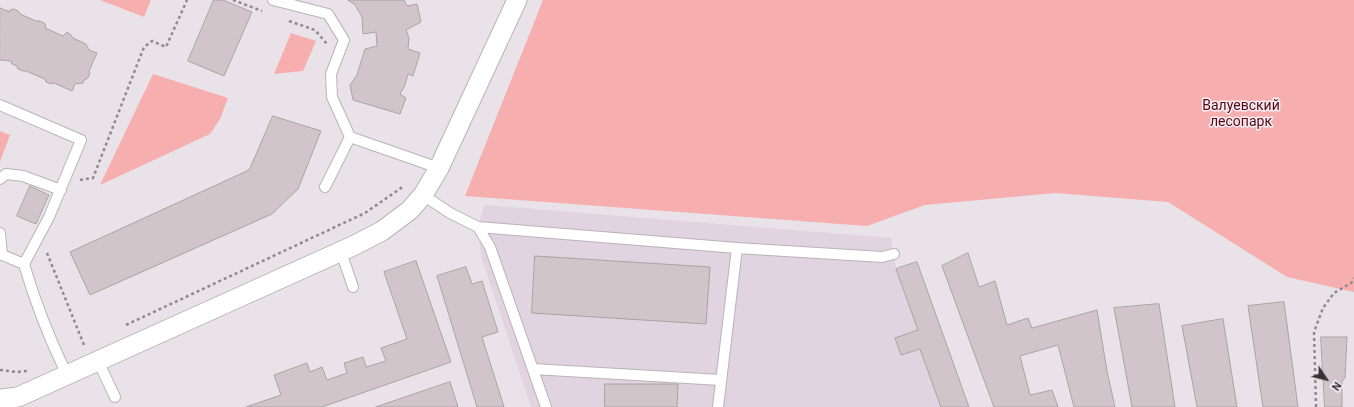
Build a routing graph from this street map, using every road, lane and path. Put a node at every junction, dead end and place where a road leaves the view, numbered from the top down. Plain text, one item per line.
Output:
1 (187, 0) edge
2 (274, 0) edge
3 (517, 0) edge
4 (0, 105) edge
5 (350, 137) junction
6 (439, 168) junction
7 (0, 179) edge
8 (74, 182) dead end
9 (407, 184) dead end
10 (326, 187) dead end
11 (60, 190) junction
12 (423, 195) junction
13 (478, 227) junction
14 (0, 233) edge
15 (737, 248) junction
16 (46, 251) dead end
17 (341, 252) junction
18 (894, 254) dead end
19 (1, 255) edge
20 (24, 264) junction
21 (1354, 278) edge
22 (353, 287) dead end
23 (120, 328) dead end
24 (59, 358) junction
25 (98, 361) junction
26 (533, 369) junction
27 (0, 370) edge
28 (32, 370) dead end
29 (68, 375) junction
30 (721, 380) junction
31 (115, 397) dead end
32 (0, 398) edge
33 (546, 407) edge
34 (718, 407) edge
35 (1316, 407) edge

1 - 8 path
2 - 5 lane
3 - 6 street
4 - 11 lane
5 - 6 lane
5 - 10 lane
6 - 12 street
7 - 11 lane
9 - 23 path
11 - 20 lane
12 - 13 lane
12 - 17 street
13 - 15 lane
13 - 26 lane
14 - 19 lane
15 - 18 lane
15 - 30 lane
16 - 24 path
17 - 22 lane
17 - 25 street
19 - 20 lane
20 - 24 lane
21 - 35 path
24 - 29 lane
25 - 29 street
25 - 31 lane
26 - 30 lane
26 - 33 lane
27 - 28 path
29 - 32 street
30 - 34 lane

